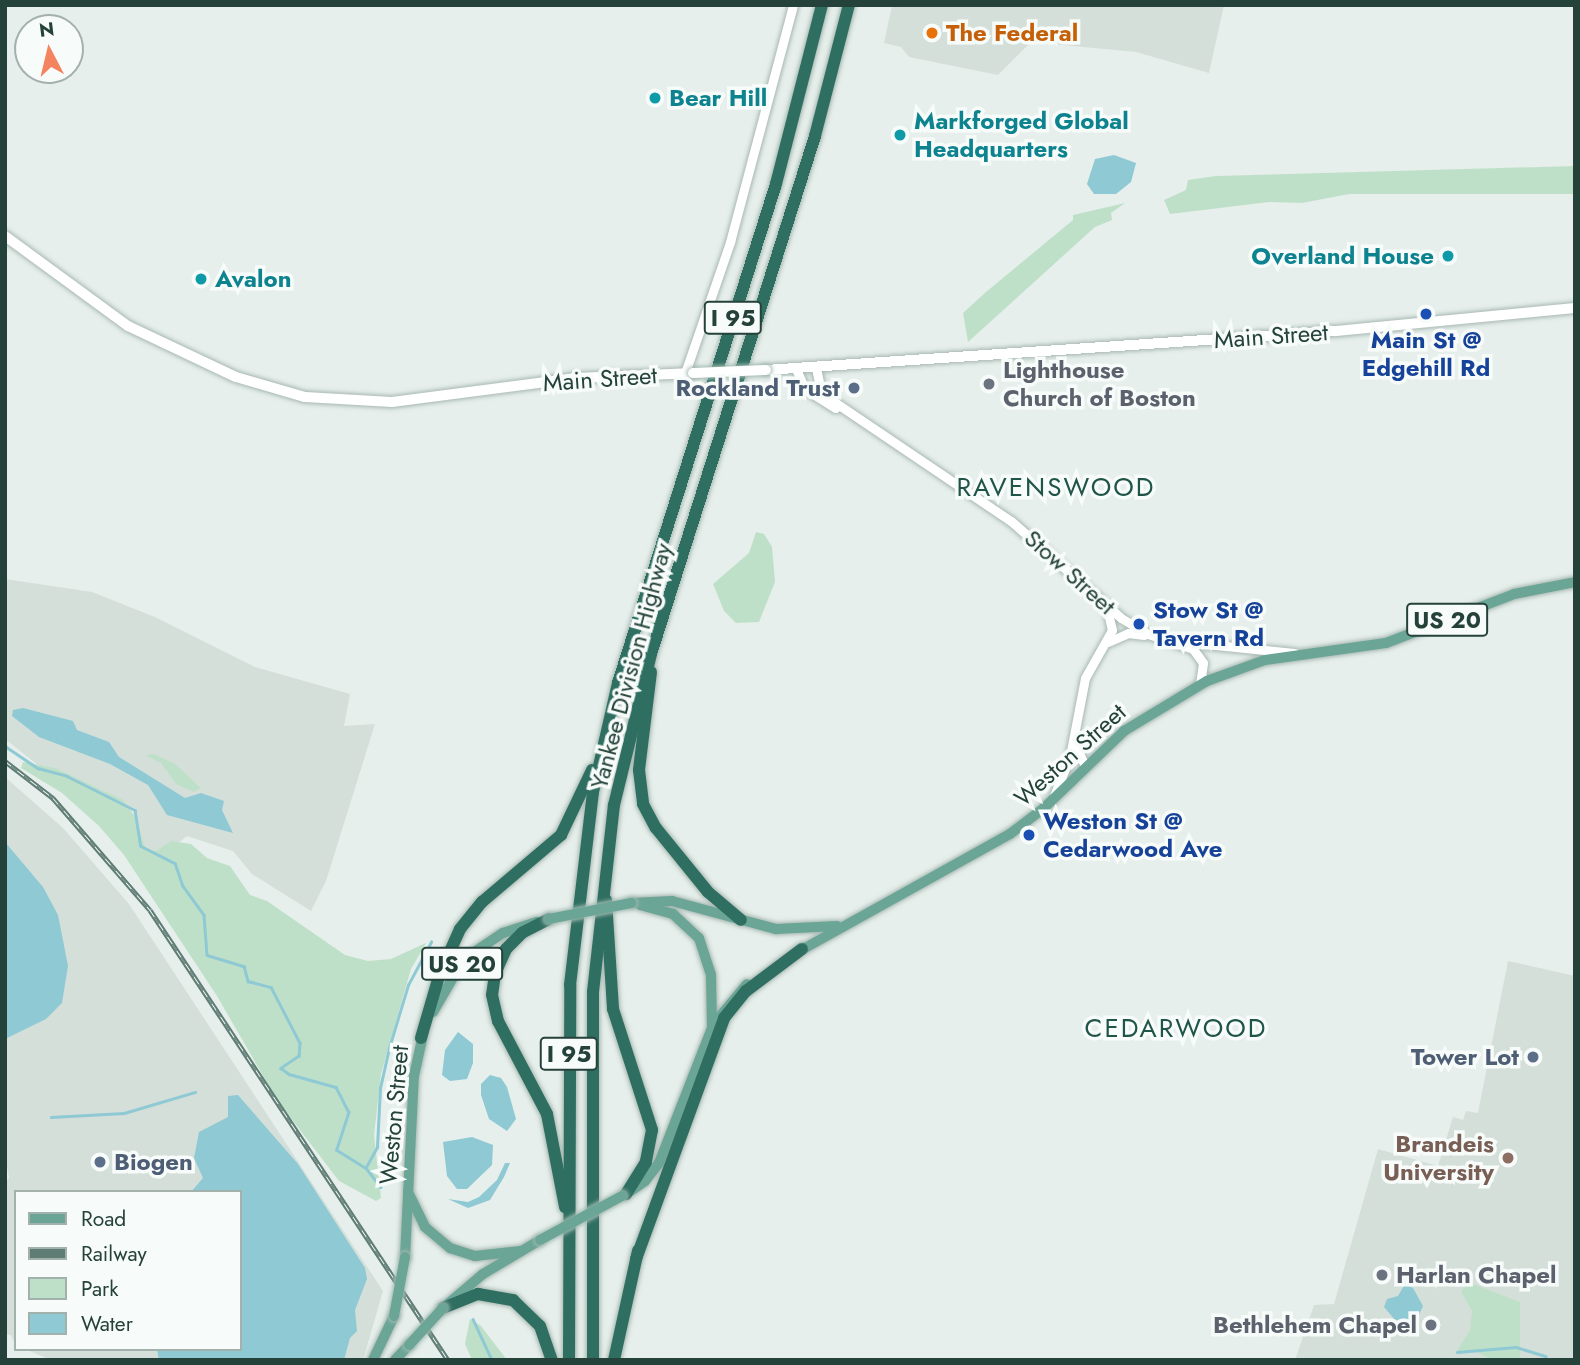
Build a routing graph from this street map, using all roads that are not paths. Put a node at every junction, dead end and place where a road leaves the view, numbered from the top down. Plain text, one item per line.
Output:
1 (793, 5) edge
2 (822, 5) edge
3 (849, 5) edge
4 (5, 236) edge
5 (1575, 308) edge
6 (816, 368) junction
7 (796, 369) junction
8 (689, 373) junction
9 (850, 415) junction
10 (1575, 582) edge
11 (1105, 605) junction
12 (1159, 639) junction
13 (1175, 642) junction
14 (1107, 643) junction
15 (651, 653) junction
16 (1317, 653) junction
17 (1200, 685) junction
18 (1074, 735) junction
19 (601, 750) junction
20 (1085, 766) junction
21 (1053, 799) junction
22 (603, 878) junction
23 (631, 903) junction
24 (549, 919) junction
25 (741, 920) junction
26 (845, 924) junction
27 (802, 949) junction
28 (712, 1026) junction
29 (421, 1038) junction
30 (670, 1139) junction
31 (407, 1189) junction
32 (624, 1195) junction
33 (569, 1221) junction
34 (520, 1251) junction
35 (636, 1259) junction
36 (443, 1308) junction
37 (373, 1360) edge
38 (395, 1360) edge
39 (552, 1360) edge
40 (569, 1360) edge
41 (593, 1360) edge
42 (614, 1360) edge

1 - 8 street
2 - 19 highway, Yankee Division Highway / I 95
3 - 15 highway, Yankee Division Highway / I 95
4 - 8 main road, Main Street
5 - 6 main road, Main Street
6 - 7 main road, Main Street
6 - 9 street, Stow Street
7 - 8 main road, Main Street, bridge
7 - 9 street, Stow Street
9 - 11 street, Stow Street
10 - 16 main road, Weston Street / US 20
11 - 12 street, Stow Street
11 - 14 street
12 - 13 street, Stow Street
12 - 14 street
13 - 16 street
13 - 17 street, Stow Street
14 - 18 street
15 - 22 highway, Yankee Division Highway / I 95
15 - 25 highway
16 - 17 main road, Weston Street / US 20
17 - 20 main road, Weston Street / US 20
18 - 20 street
18 - 21 street
19 - 29 highway
19 - 33 highway, Yankee Division Highway / I 95
20 - 21 main road, Weston Street / US 20
21 - 26 main road, Weston Street / US 20
22 - 32 highway
22 - 41 highway, Yankee Division Highway / I 95
23 - 24 main road, Weston Street / US 20, bridge
23 - 25 main road, Weston Street / US 20
23 - 28 main road
24 - 29 main road, Weston Street / US 20
24 - 33 highway
25 - 26 main road, Weston Street / US 20
26 - 27 main road, Weston Street / US 20
27 - 28 main road, Weston Street / US 20
27 - 35 highway
28 - 30 main road, Weston Street / US 20
29 - 31 main road, Weston Street / US 20
30 - 32 main road, Weston Street / US 20
30 - 35 highway
31 - 34 main road
31 - 37 main road, Weston Street / US 20, bridge
32 - 34 main road, Weston Street / US 20, bridge
33 - 40 highway, Yankee Division Highway / I 95
34 - 36 main road, Weston Street / US 20
35 - 42 highway
36 - 38 main road, US 20, bridge
36 - 39 highway

